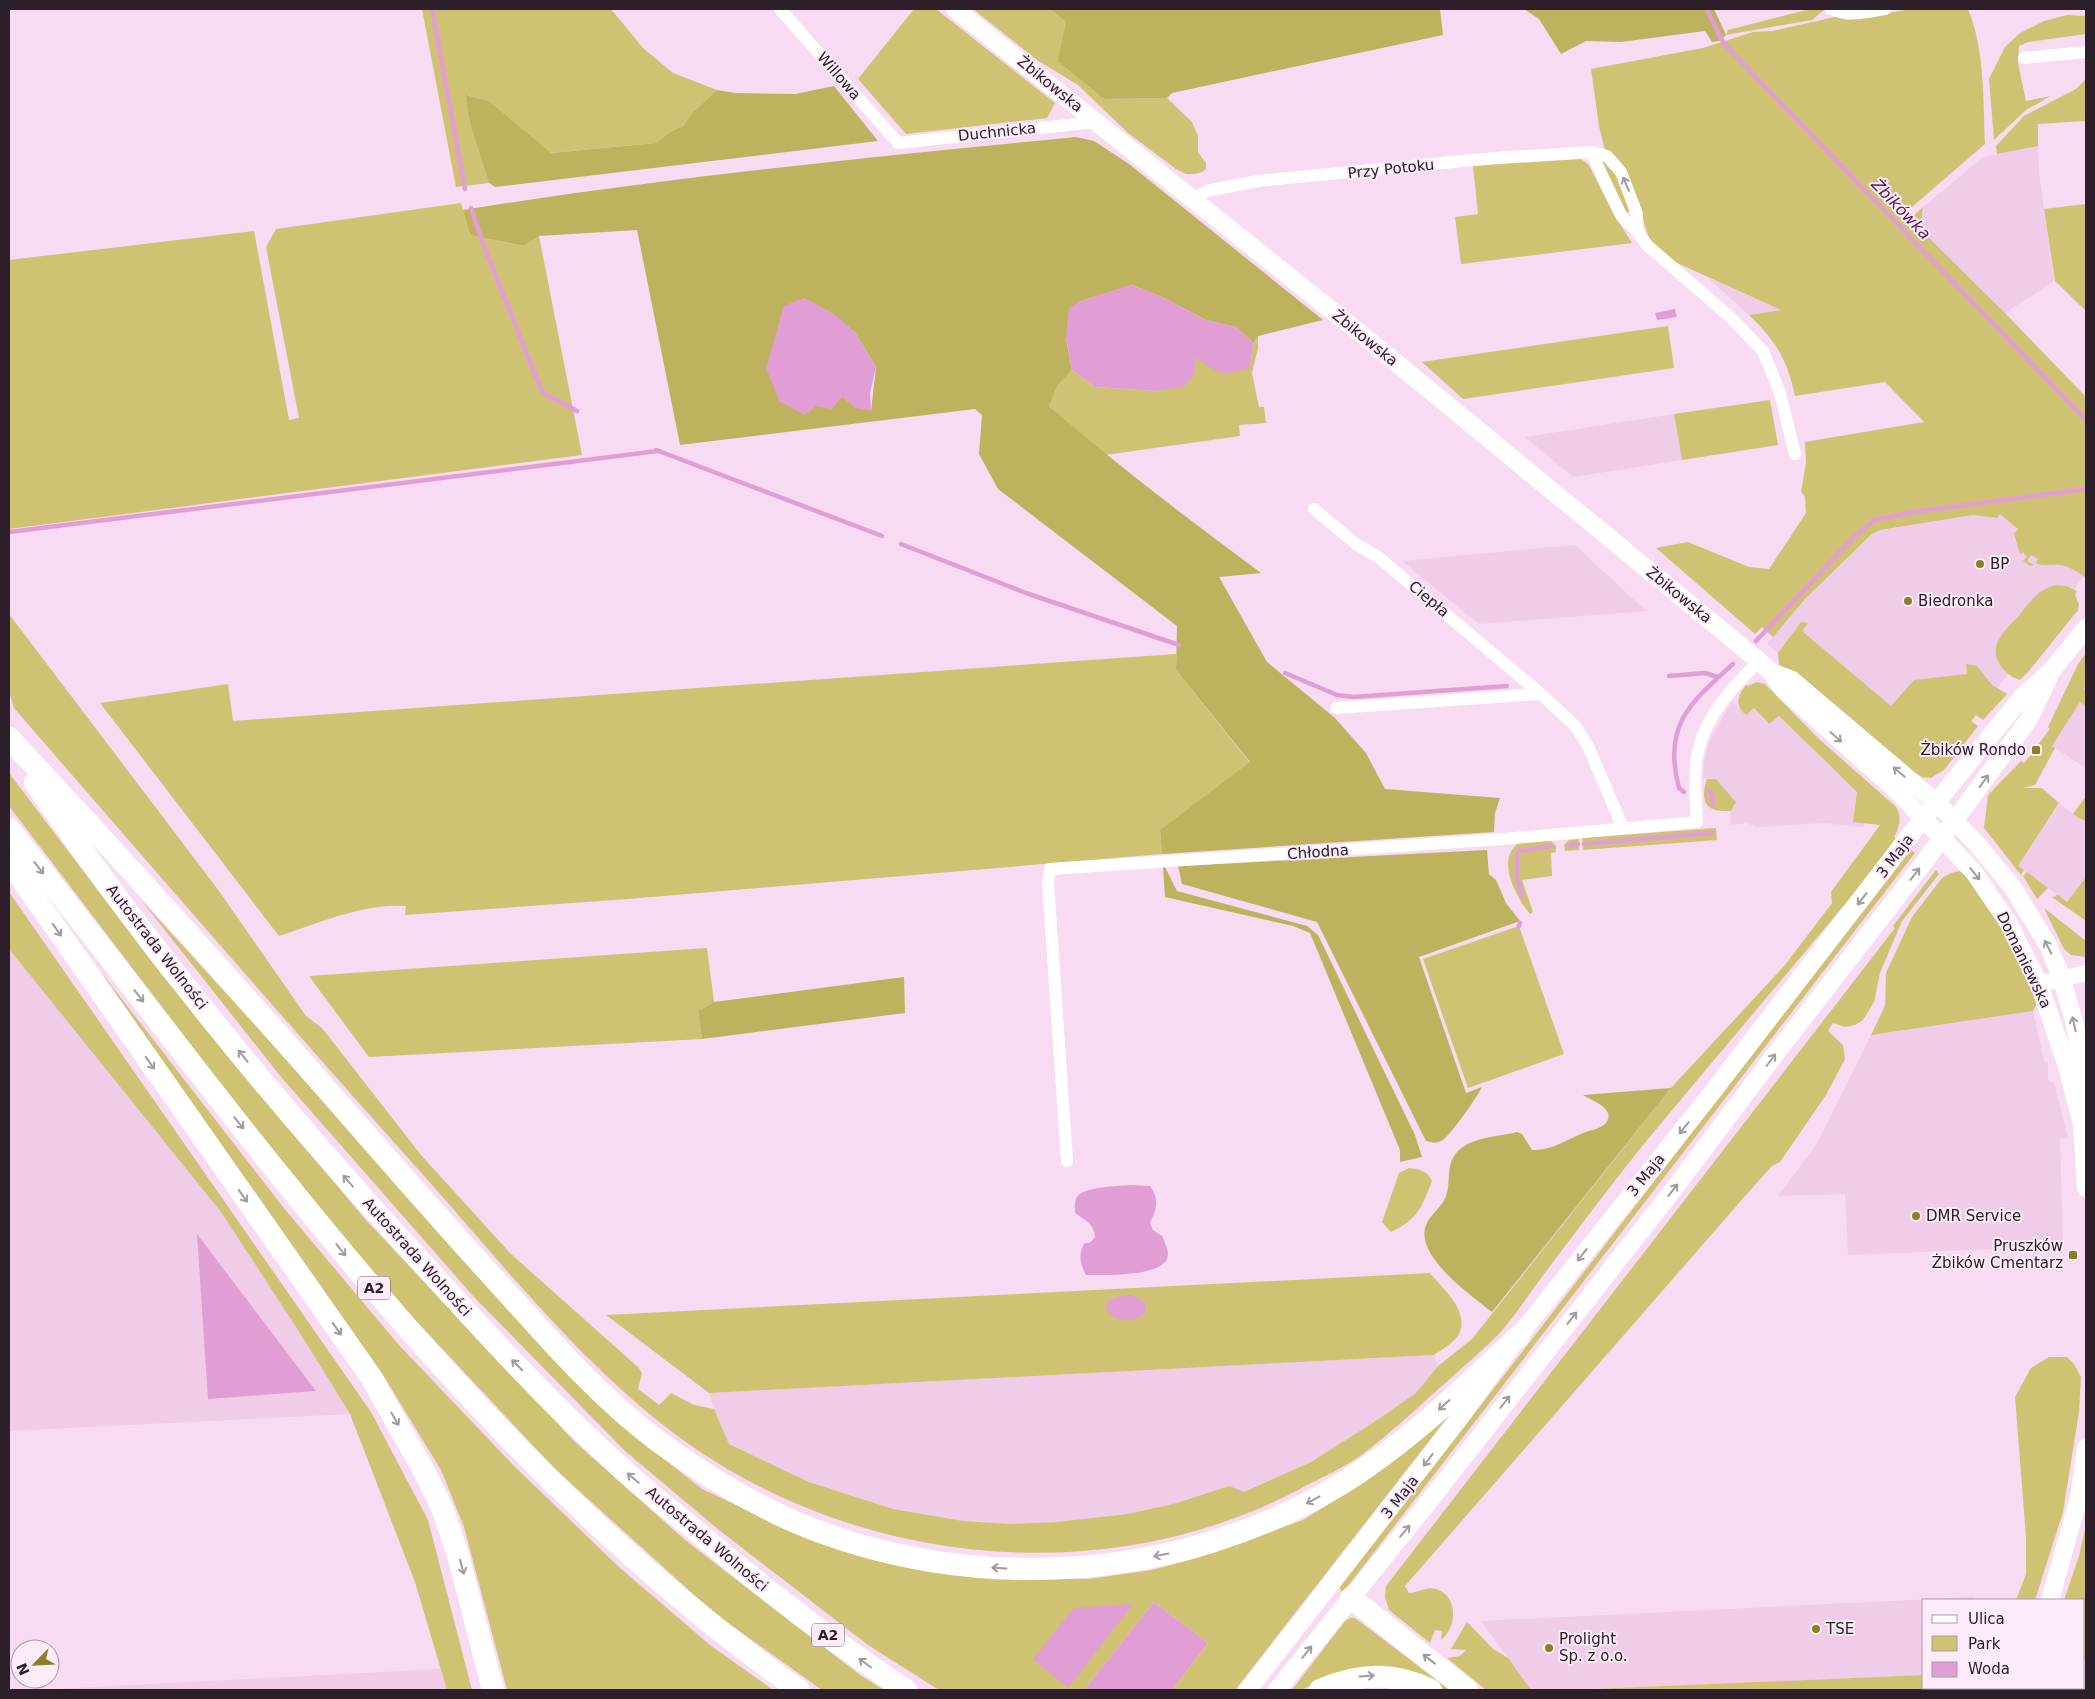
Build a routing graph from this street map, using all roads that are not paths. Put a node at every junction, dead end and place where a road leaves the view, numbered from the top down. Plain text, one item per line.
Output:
1 (780, 9) edge
2 (955, 9) edge
3 (1831, 9) edge
4 (1885, 9) edge
5 (2086, 52) edge
6 (2024, 58) dead end
7 (1097, 122) junction
8 (898, 143) joint
9 (1590, 152) junction
10 (1194, 199) junction
11 (1637, 231) junction
12 (1795, 454) dead end
13 (1314, 509) dead end
14 (2086, 628) edge
15 (1765, 666) junction
16 (2053, 668) junction
17 (1542, 694) junction
18 (1336, 708) dead end
19 (9, 738) edge
20 (9, 745) edge
21 (1937, 803) junction
22 (1924, 819) junction
23 (1955, 820) junction
24 (1623, 828) junction
25 (9, 829) edge
26 (1942, 838) junction
27 (9, 861) edge
28 (2086, 973) edge
29 (2062, 979) junction
30 (2039, 984) junction
31 (2082, 1124) junction
32 (1067, 1161) dead end
33 (2086, 1188) edge
34 (1519, 1336) junction
35 (2086, 1448) edge
36 (1351, 1598) junction
37 (2050, 1599) edge
38 (1311, 1608) junction
39 (493, 1690) edge
40 (799, 1690) edge
41 (906, 1690) edge
42 (1248, 1690) edge
43 (1277, 1690) edge
44 (1320, 1690) edge
45 (1431, 1690) edge
46 (1467, 1690) edge

1 - 8 street, Willowa
2 - 7 main road, Żbikowska
3 - 4 street
5 - 6 street
7 - 8 street, Duchnicka
7 - 10 main road, Żbikowska
9 - 10 street, Przy Potoku
9 - 11 street
11 -> 9 street, Przy Potoku
10 - 15 main road, Żbikowska
11 - 12 street
13 - 17 street, Ciepła
14 - 16 main road, 3 Maja
21 -> 15 main road, Żbikowska
15 -> 22 main road, Żbikowska
15 - 24 street, Chłodna
16 - 21 main road, 3 Maja
23 -> 16 main road, 3 Maja
17 - 18 street
17 - 24 street, Ciepła
34 -> 19 highway
41 -> 20 highway, Autostrada Wolności / A2
21 - 22 main road, 3 Maja
21 - 23 main road, Domaniewska
22 - 26 main road, Domaniewska
22 -> 34 main road, 3 Maja
23 - 26 main road, 3 Maja
29 -> 23 main road, Domaniewska
24 - 32 street, Chłodna
25 -> 40 highway, A2
26 -> 30 main road, Domaniewska
36 -> 26 main road, 3 Maja
27 -> 39 highway
28 - 29 street
29 - 30 street
31 -> 29 main road, Domaniewska
30 - 31 main road, Domaniewska
31 - 33 main road, Domaniewska
34 -> 38 main road, 3 Maja
35 - 37 main road
36 - 38 main road
43 -> 36 main road, 3 Maja
46 -> 36 highway
38 - 42 main road, 3 Maja
44 -> 45 highway

